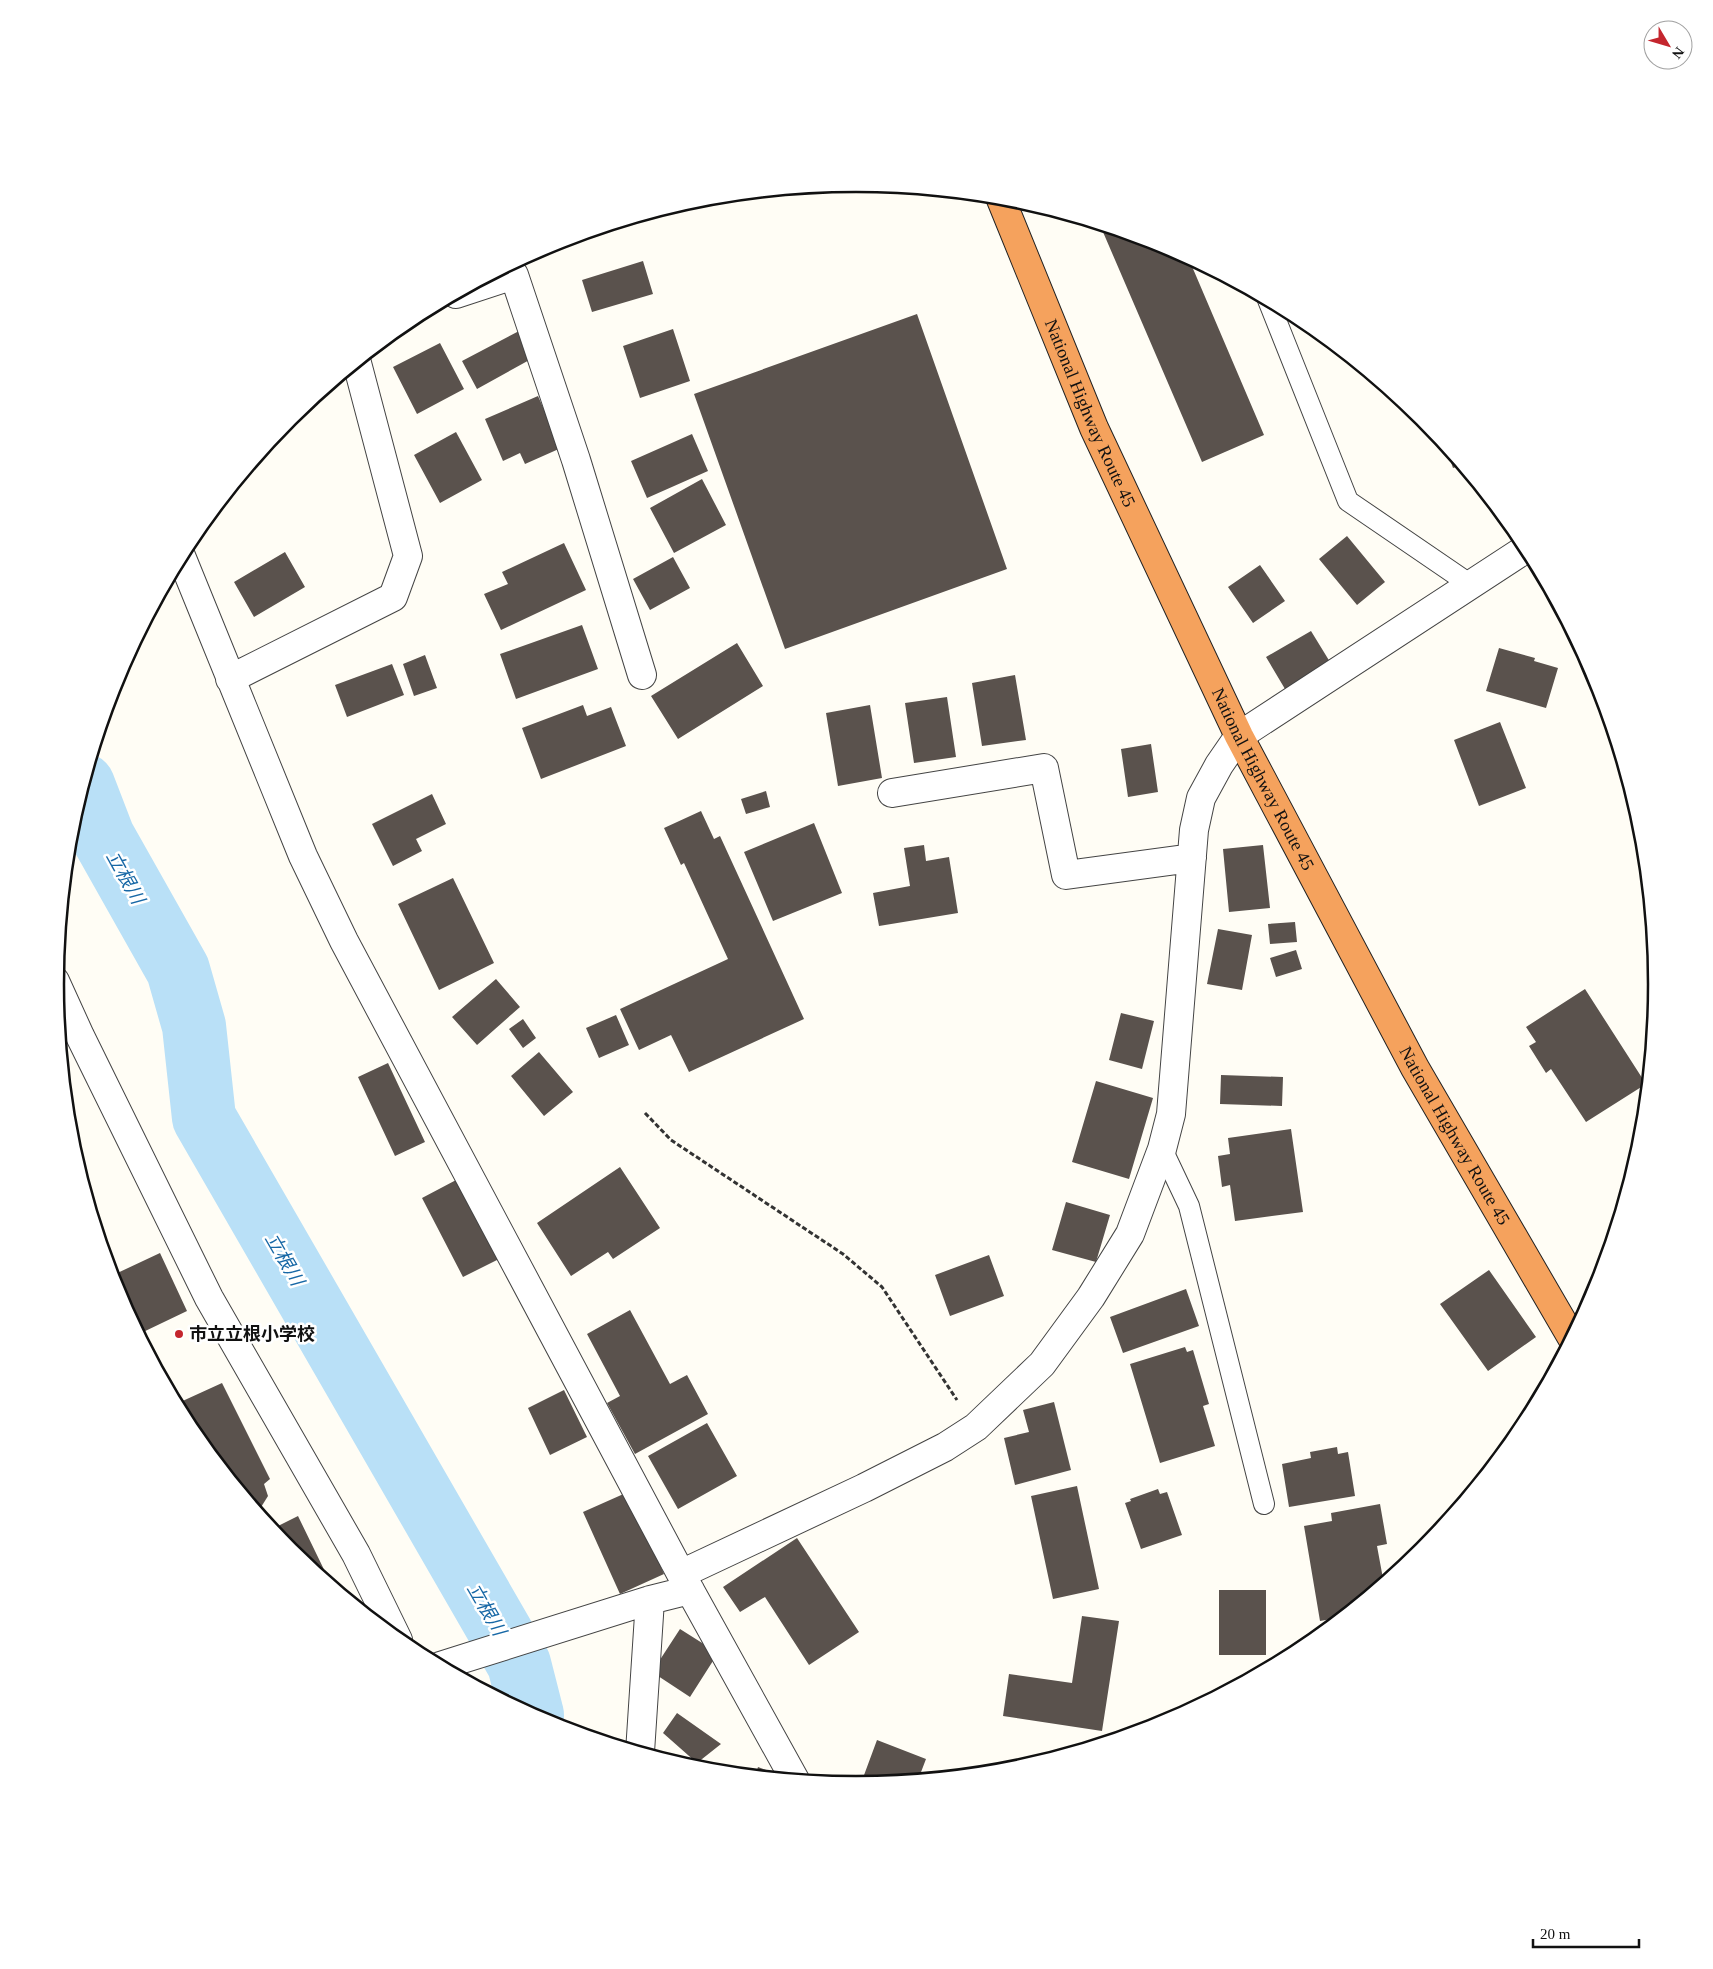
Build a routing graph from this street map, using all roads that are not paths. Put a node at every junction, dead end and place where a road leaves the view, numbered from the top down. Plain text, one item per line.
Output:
1 (1004, 206) edge
2 (487, 284) edge
3 (1272, 310) edge
4 (358, 368) edge
5 (1521, 552) edge
6 (184, 565) edge
7 (1471, 585) junction
8 (642, 675) dead end
9 (230, 679) junction
10 (1239, 736) junction
11 (892, 792) dead end
12 (1192, 858) junction
13 (64, 1002) edge
14 (1162, 1149) junction
15 (1568, 1332) edge
16 (1264, 1504) dead end
17 (686, 1582) junction
18 (650, 1600) junction
19 (391, 1625) edge
20 (448, 1664) edge
21 (640, 1747) edge
22 (792, 1774) edge

1 - 10 highway, National Highway Route 45
2 - 8 street
3 - 7 lane
4 - 9 street
5 - 7 street
6 - 9 street
7 - 10 street
9 - 17 street
10 - 12 street
10 - 15 highway, National Highway Route 45
11 - 12 street
12 - 14 street
13 - 19 street
14 - 16 lane
14 - 17 street
17 - 18 street
17 - 22 street
18 - 20 street
18 - 21 street

